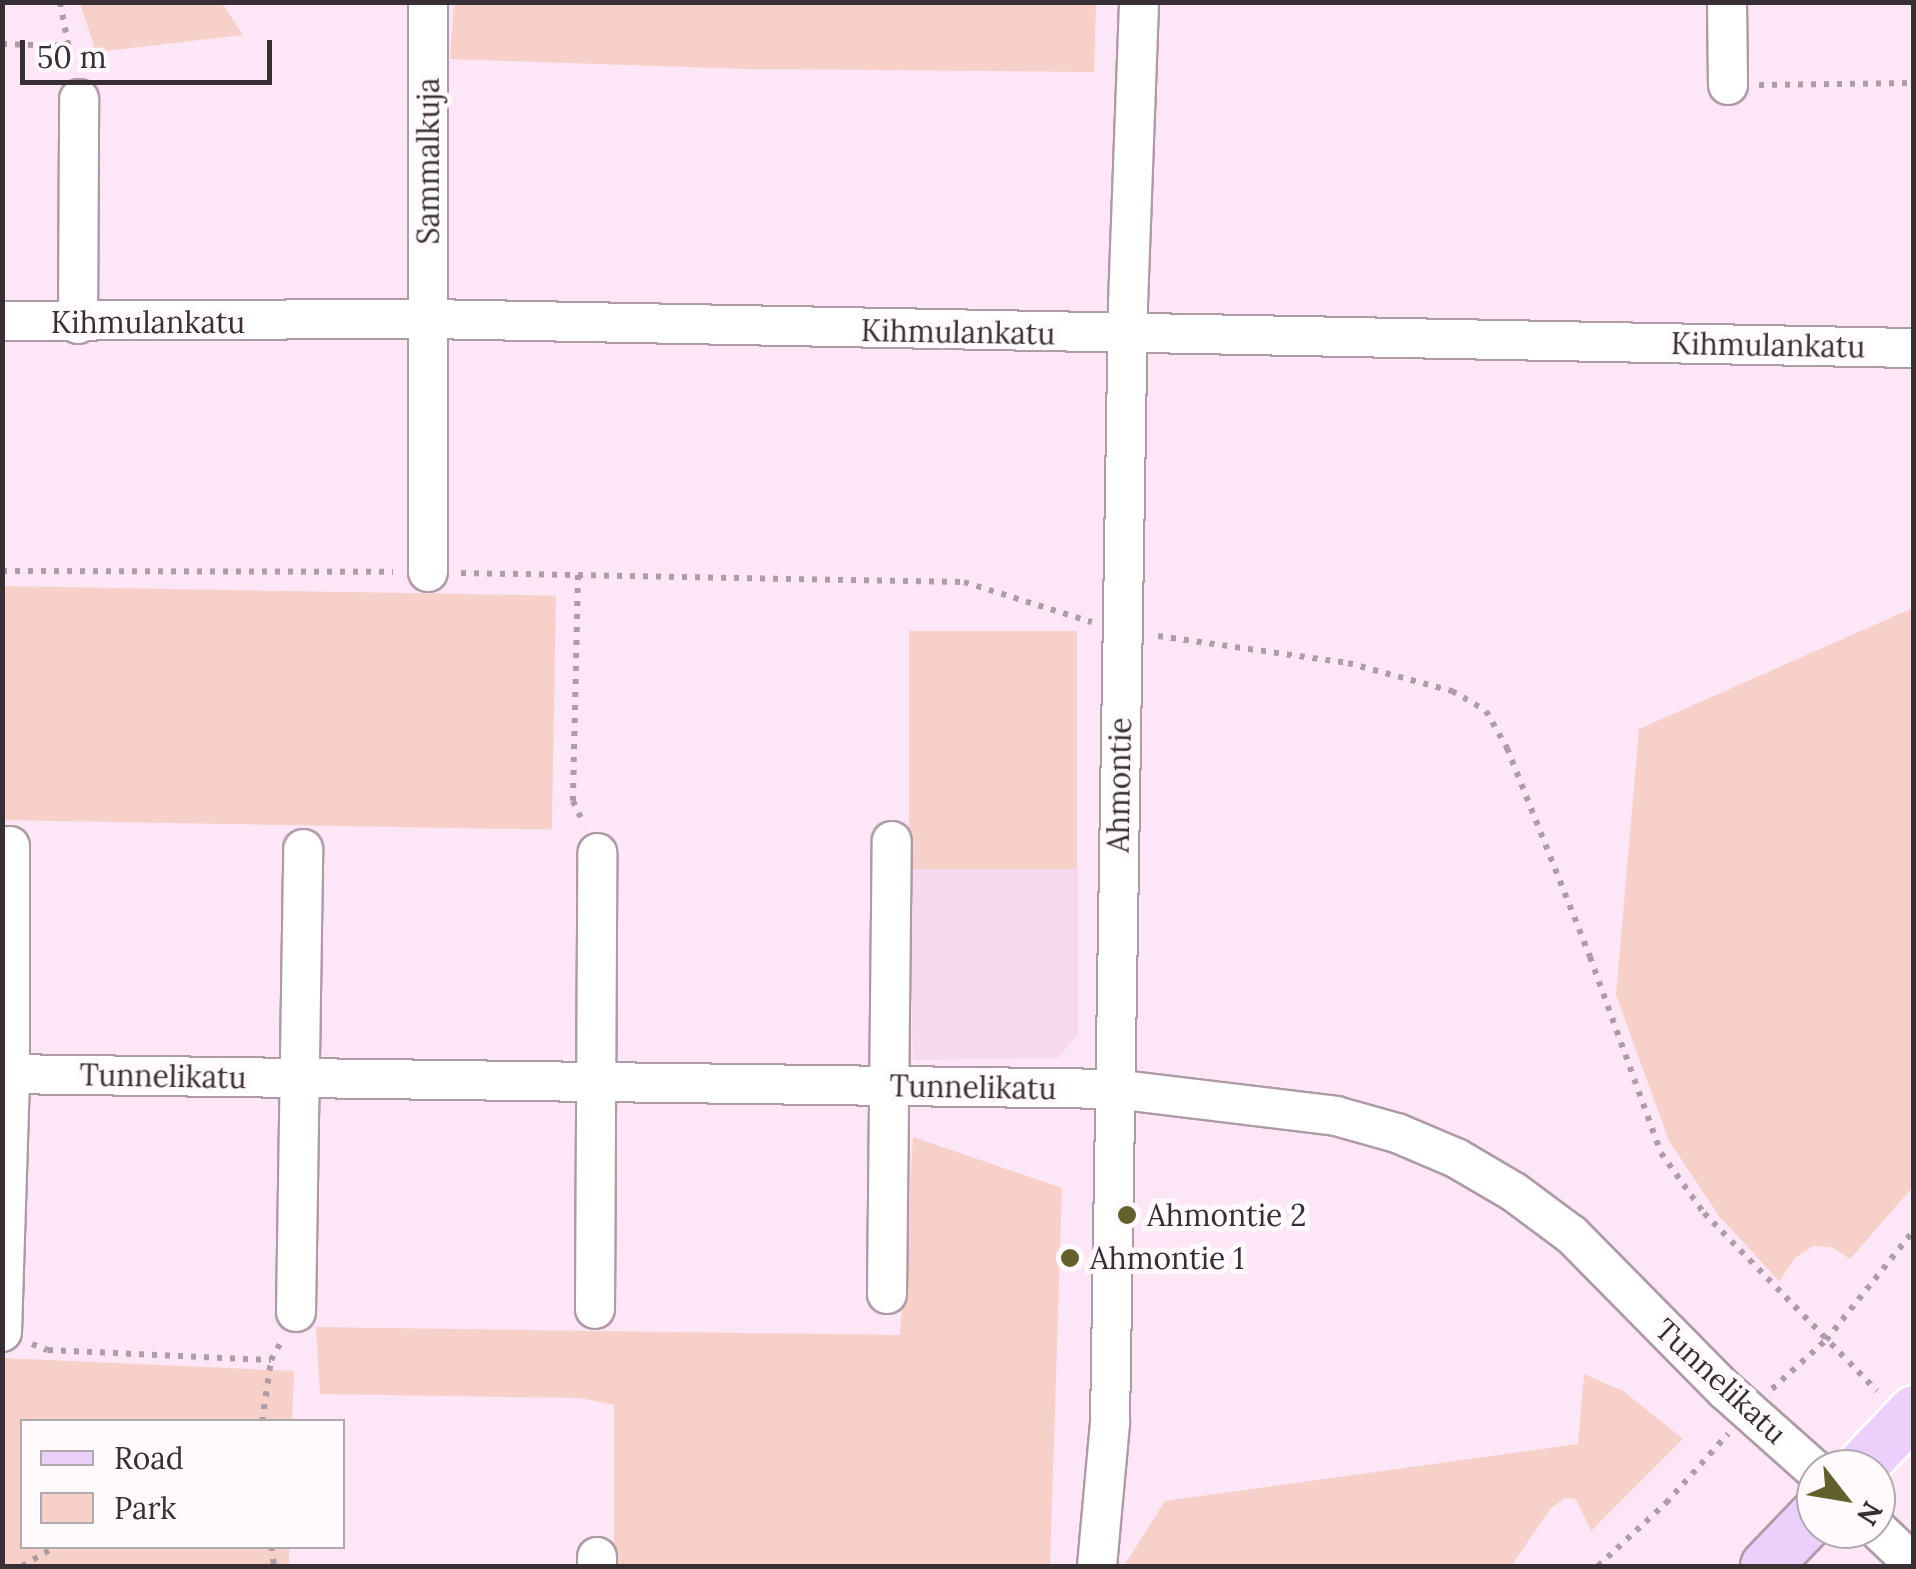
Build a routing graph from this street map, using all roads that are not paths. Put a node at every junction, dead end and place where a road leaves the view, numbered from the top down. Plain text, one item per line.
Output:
1 (428, 2) edge
2 (1139, 2) edge
3 (1727, 2) edge
4 (1728, 86) road end
5 (79, 99) road end
6 (428, 319) junction
7 (2, 320) edge
8 (78, 324) junction
9 (1128, 335) junction
10 (1914, 348) edge
11 (428, 572) road end
12 (892, 841) dead end
13 (10, 846) dead end
14 (304, 848) dead end
15 (597, 854) road end
16 (6, 1074) edge
17 (302, 1078) junction
18 (594, 1082) junction
19 (891, 1086) junction
20 (1114, 1088) junction
21 (887, 1294) dead end
22 (595, 1309) dead end
23 (296, 1312) road end
24 (10, 1336) edge
25 (1901, 1407) edge
26 (1873, 1449) edge
27 (1796, 1453) edge
28 (1097, 1566) edge

1 - 6 street, Sammalkuja
2 - 9 street, Ahmontie
3 - 4 street
5 - 8 street
6 - 8 street, Kihmulankatu
6 - 9 street, Kihmulankatu
6 - 11 street, Sammalkuja
7 - 8 street, Kihmulankatu
9 - 10 street, Kihmulankatu
9 - 20 street, Ahmontie
12 - 19 street
13 - 16 street
14 - 17 street
15 - 18 street
16 - 17 street, Tunnelikatu
16 - 24 street
17 - 18 street, Tunnelikatu
17 - 23 street
18 - 19 street, Tunnelikatu
18 - 22 street
19 - 20 street, Tunnelikatu
19 - 21 street
20 - 27 street, Tunnelikatu
20 - 28 street, Ahmontie
25 - 26 main road, bridge

